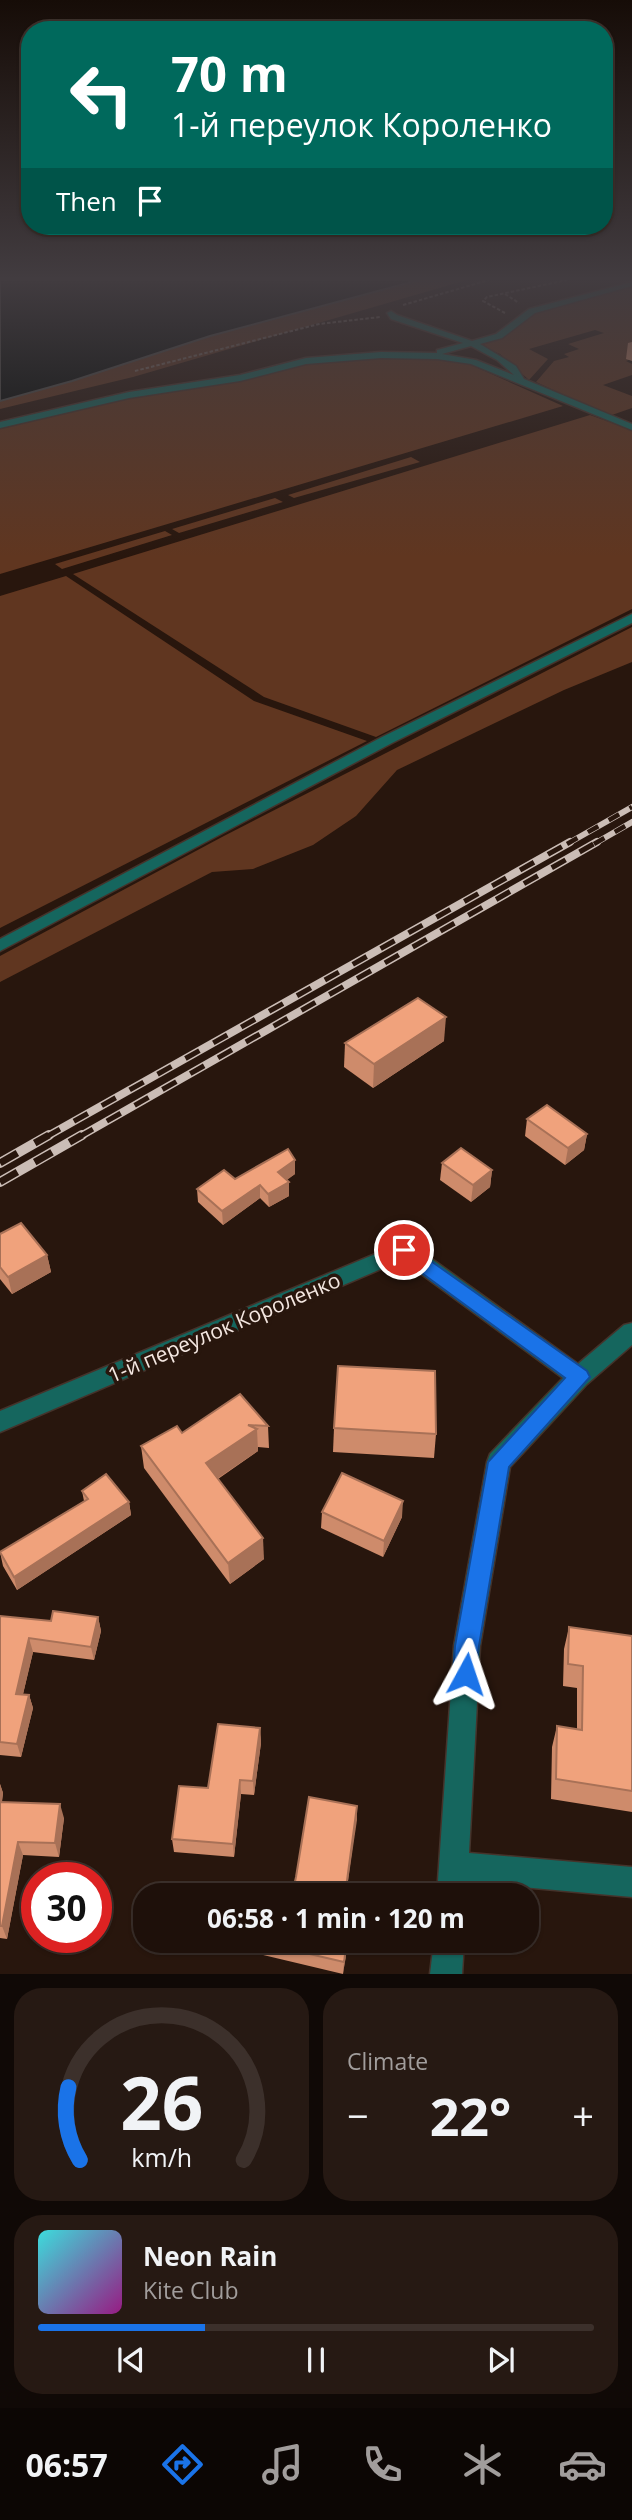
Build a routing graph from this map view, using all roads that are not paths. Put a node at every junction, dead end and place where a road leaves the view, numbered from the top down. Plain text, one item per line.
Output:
1 (263, 372) edge
2 (499, 372) edge
3 (518, 372) edge
4 (521, 381) junction
5 (0, 425) edge
6 (632, 427) edge
7 (632, 618) edge
8 (0, 946) edge
9 (632, 1332) edge
10 (579, 1377) junction
11 (0, 1422) edge
12 (453, 1866) junction
13 (632, 1882) edge
14 (452, 1883) edge
15 (448, 1953) edge
16 (446, 1974) edge

1 - 5 street
2 - 4 street
3 - 4 street
4 - 6 street
7 - 8 street
9 - 10 street
10 - 11 street, 1-й переулок Короленко
10 - 12 street
12 - 13 street
12 - 14 street
15 - 16 street

